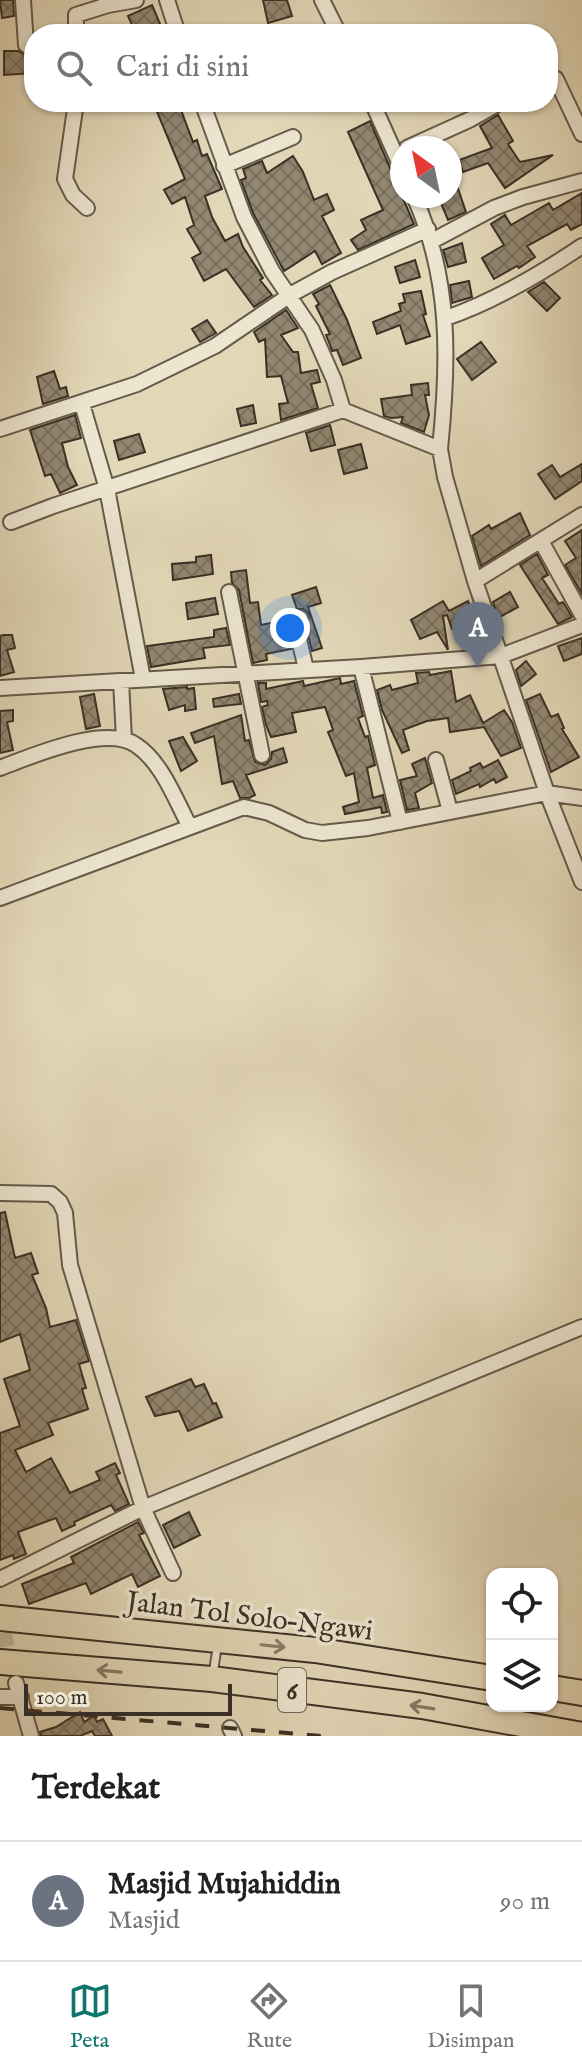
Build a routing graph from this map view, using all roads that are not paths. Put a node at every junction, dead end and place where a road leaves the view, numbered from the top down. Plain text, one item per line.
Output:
1 (23, 0) edge
2 (136, 0) edge
3 (167, 0) edge
4 (322, 0) edge
5 (107, 2) edge
6 (25, 24) edge
7 (74, 24) edge
8 (175, 24) edge
9 (334, 24) edge
10 (558, 82) edge
11 (75, 112) edge
12 (205, 112) edge
13 (378, 112) edge
14 (483, 112) edge
15 (582, 134) edge
16 (393, 136) edge
17 (433, 136) edge
18 (293, 137) dead end
19 (224, 166) junction
20 (582, 181) edge
21 (87, 208) dead end
22 (419, 208) edge
23 (430, 235) junction
24 (582, 246) edge
25 (290, 295) junction
26 (446, 318) junction
27 (82, 404) junction
28 (343, 410) junction
29 (0, 429) edge
30 (440, 449) junction
31 (107, 489) junction
32 (582, 515) edge
33 (11, 522) dead end
34 (541, 541) junction
35 (475, 581) junction
36 (229, 592) dead end
37 (582, 615) edge
38 (300, 618) dead end
39 (582, 625) edge
40 (501, 656) junction
41 (361, 667) junction
42 (306, 669) junction
43 (245, 672) junction
44 (143, 679) junction
45 (121, 681) junction
46 (0, 688) edge
47 (124, 739) junction
48 (262, 755) dead end
49 (436, 760) dead end
50 (0, 768) edge
51 (547, 793) junction
52 (582, 798) edge
53 (450, 811) junction
54 (400, 822) junction
55 (190, 827) junction
56 (582, 882) edge
57 (0, 898) edge
58 (0, 1193) edge
59 (582, 1327) edge
60 (143, 1508) junction
61 (173, 1573) dead end
62 (0, 1579) edge
63 (0, 1613) edge
64 (219, 1640) junction
65 (0, 1662) edge
66 (486, 1677) edge
67 (212, 1679) junction
68 (558, 1689) edge
69 (582, 1693) edge
70 (0, 1697) edge
71 (582, 1735) edge
72 (31, 1736) edge

1 - 6 street
2 - 5 street
3 - 8 street
4 - 9 street
5 - 7 street
10 - 15 street
11 - 21 street
12 - 19 street
13 - 16 street
14 - 17 street
18 - 19 street
19 - 25 street
20 - 23 street
22 - 23 street
23 - 25 street
23 - 26 street
24 - 26 street
25 - 27 street
25 - 28 street
26 - 30 street
27 - 29 street
27 - 31 street
28 - 30 street
28 - 31 street
30 - 35 street
31 - 33 street
31 - 44 street
32 - 34 street
34 - 35 street
34 - 37 street
35 - 40 street
36 - 43 street
38 - 42 street
39 - 40 street
40 - 41 street
40 - 51 street
41 - 42 street
41 - 54 street
42 - 43 street
43 - 44 street
43 - 48 street
44 - 45 street
45 - 46 street
45 - 47 street
47 - 50 street
47 - 55 street
49 - 53 street
51 - 52 street
51 - 53 street
51 - 56 street
53 - 54 street
54 - 55 street
55 - 57 street
58 - 60 street
59 - 60 street
60 - 61 street
60 - 62 street
63 - 64 highway, Jalan Tol Solo–Ngawi / 6
64 -> 66 highway, Jalan Tol Solo–Ngawi / 6
64 - 67 lane
67 -> 65 highway, 6
71 -> 67 highway, 6
68 - 69 highway
70 - 72 street

